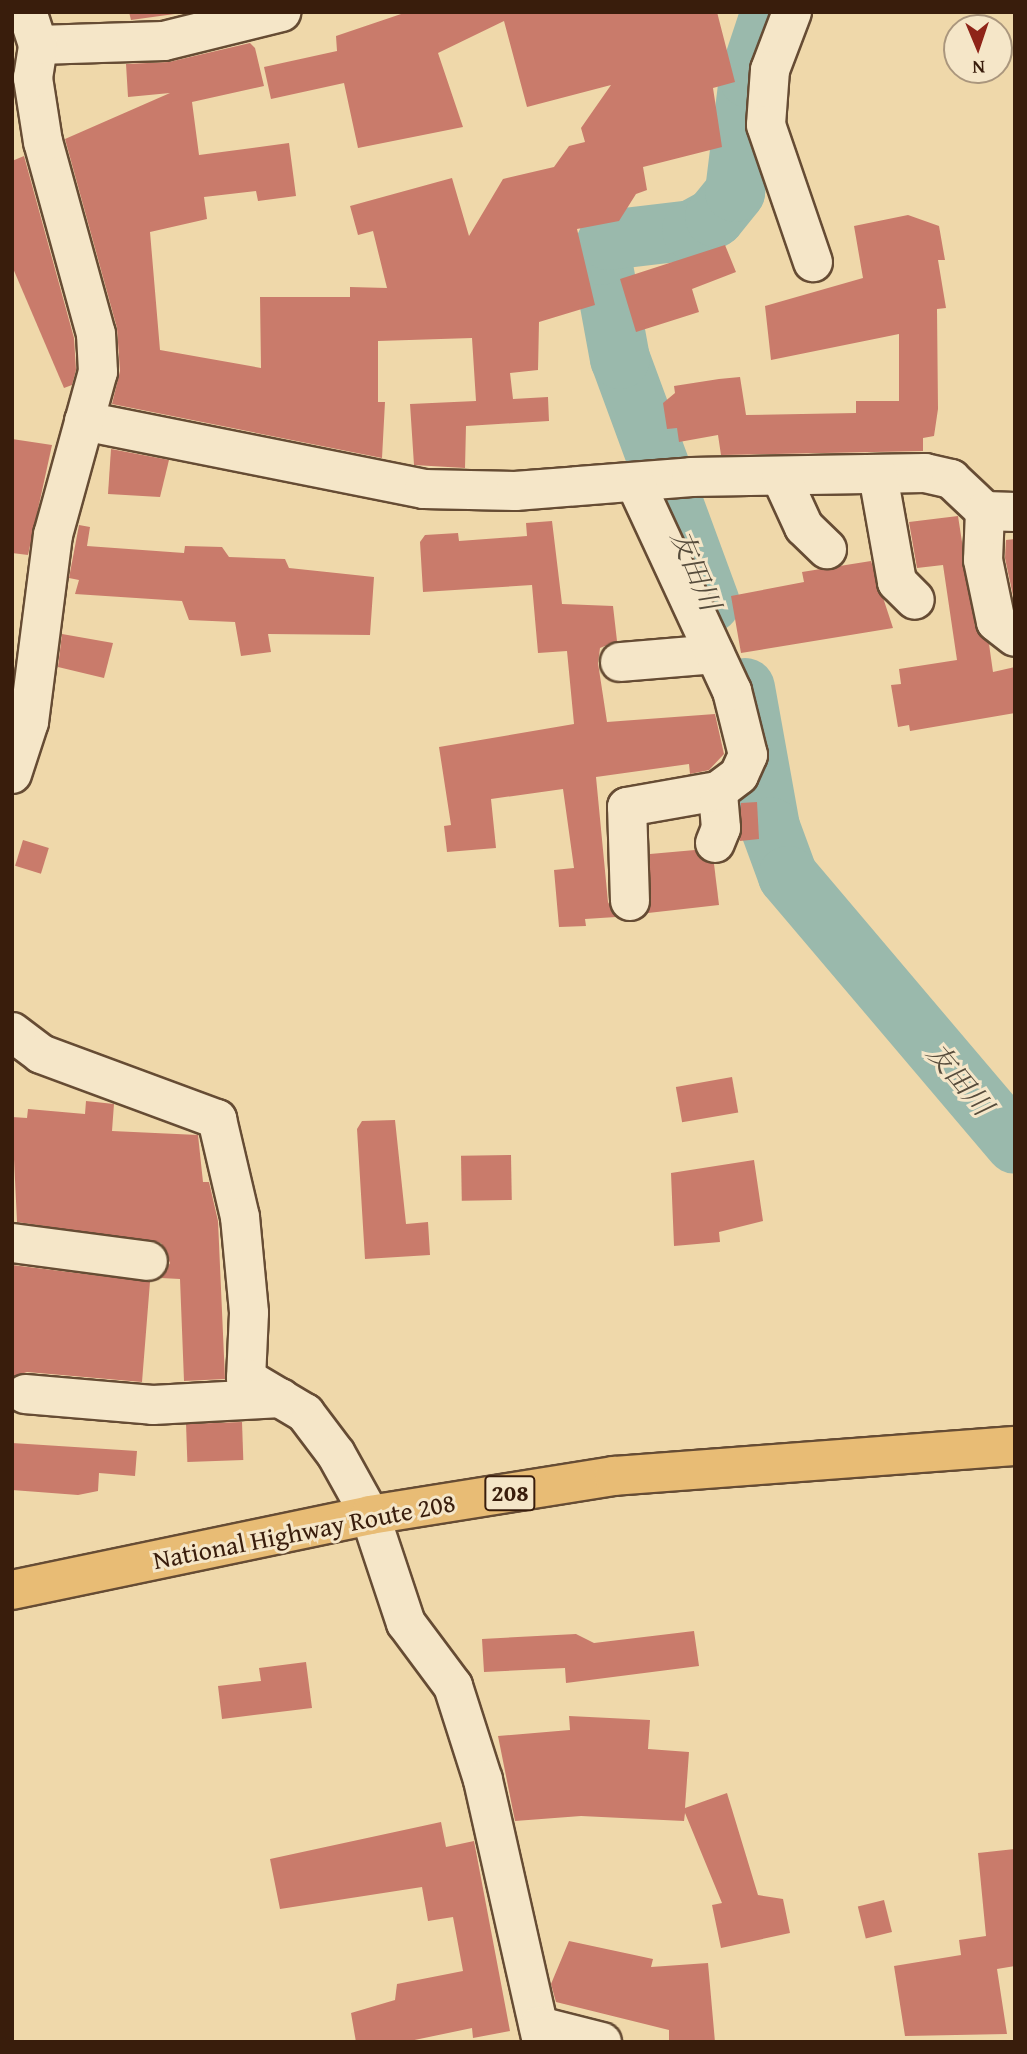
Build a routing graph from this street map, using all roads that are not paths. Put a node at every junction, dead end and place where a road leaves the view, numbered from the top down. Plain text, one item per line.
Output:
1 (281, 12) edge
2 (792, 12) edge
3 (33, 29) edge
4 (813, 262) dead end
5 (84, 421) junction
6 (878, 475) junction
7 (781, 477) junction
8 (641, 482) junction
9 (1000, 511) edge
10 (827, 549) dead end
11 (915, 600) dead end
12 (1015, 637) edge
13 (715, 654) junction
14 (620, 662) dead end
15 (12, 774) edge
16 (719, 791) junction
17 (715, 843) dead end
18 (630, 901) dead end
19 (12, 1032) edge
20 (12, 1243) edge
21 (148, 1261) dead end
22 (25, 1394) dead end
23 (281, 1398) junction
24 (1015, 1446) edge
25 (370, 1515) junction
26 (12, 1590) edge
27 (540, 2034) edge
28 (602, 2042) edge

1 - 3 street
2 - 4 street
3 - 5 street
5 - 8 street
5 - 15 street
6 - 7 street
6 - 9 street
6 - 11 street
7 - 8 street
7 - 10 street
8 - 13 street
9 - 12 street
13 - 14 street
13 - 16 street
16 - 17 street
16 - 18 street
19 - 23 street
20 - 21 street
22 - 23 street
23 - 25 street
24 - 25 highway, National Highway Route 208 / 208
25 - 26 highway, National Highway Route 208 / 208
25 - 27 street
27 - 28 street

